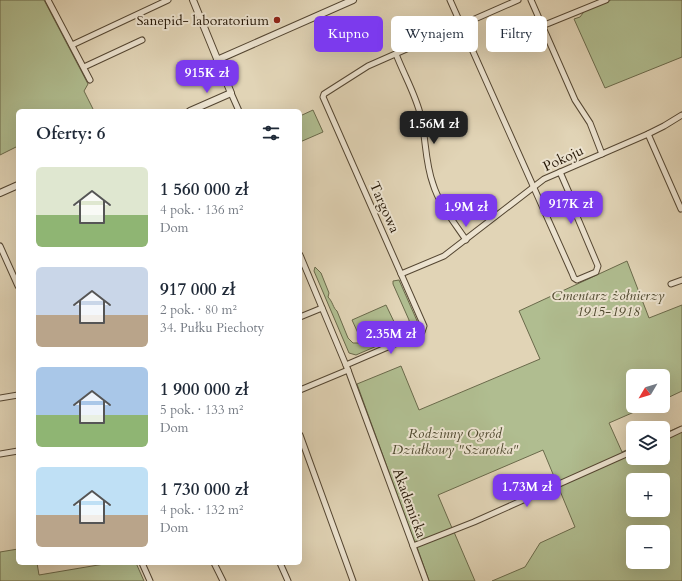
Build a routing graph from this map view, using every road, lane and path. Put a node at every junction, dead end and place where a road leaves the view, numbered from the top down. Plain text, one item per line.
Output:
1 (48, 0) edge
2 (168, 0) edge
3 (193, 0) edge
4 (353, 0) edge
5 (450, 0) edge
6 (518, 0) edge
7 (531, 0) edge
8 (606, 0) edge
9 (457, 16) edge
10 (538, 16) edge
11 (478, 18) edge
12 (547, 24) edge
13 (547, 37) edge
14 (142, 40) dead end
15 (72, 45) junction
16 (400, 52) edge
17 (473, 52) edge
18 (396, 54) junction
19 (217, 60) junction
20 (84, 67) junction
21 (90, 80) dead end
22 (231, 93) junction
23 (195, 109) edge
24 (238, 109) edge
25 (682, 115) edge
26 (648, 134) junction
27 (602, 154) junction
28 (560, 172) junction
29 (16, 186) edge
30 (533, 187) junction
31 (0, 193) edge
32 (681, 209) edge
33 (466, 240) junction
34 (0, 246) edge
35 (302, 260) edge
36 (401, 274) junction
37 (682, 280) edge
38 (16, 282) edge
39 (671, 284) dead end
40 (322, 308) junction
41 (302, 316) edge
42 (347, 367) junction
43 (302, 389) edge
44 (16, 395) edge
45 (0, 398) edge
46 (682, 429) edge
47 (670, 435) edge
48 (302, 440) edge
49 (16, 451) edge
50 (0, 454) edge
51 (626, 454) edge
52 (413, 546) junction
53 (143, 565) edge
54 (215, 565) edge
55 (281, 565) edge
56 (150, 581) edge
57 (223, 581) edge
58 (288, 581) edge
59 (354, 581) edge
60 (426, 581) edge

1 - 15 street
2 - 15 street
3 - 19 street
4 - 19 street
5 - 9 street
6 - 11 street
7 - 10 street
8 - 12 street
13 - 27 street
14 - 20 street
15 - 20 street
16 - 18 street
17 - 30 street
18 - 33 street
18 - 36 street, Targowa
19 - 22 street
20 - 21 street
22 - 23 street
22 - 24 street
25 - 26 street, Pokoju
26 - 27 street, Pokoju
26 - 32 street
27 - 28 street, Pokoju
28 - 30 street, Pokoju
28 - 30 street
29 - 31 street
30 - 33 street, Pokoju
33 - 36 street, Pokoju
34 - 38 street
35 - 40 street, Akademicka
36 - 42 street, Targowa
37 - 39 street
40 - 41 street
40 - 42 street, Akademicka
42 - 43 street
42 - 52 street, Akademicka
44 - 45 street
46 - 47 street
48 - 59 street
49 - 50 street
51 - 52 street
52 - 60 street, Akademicka
53 - 56 street
54 - 57 street
55 - 58 street

